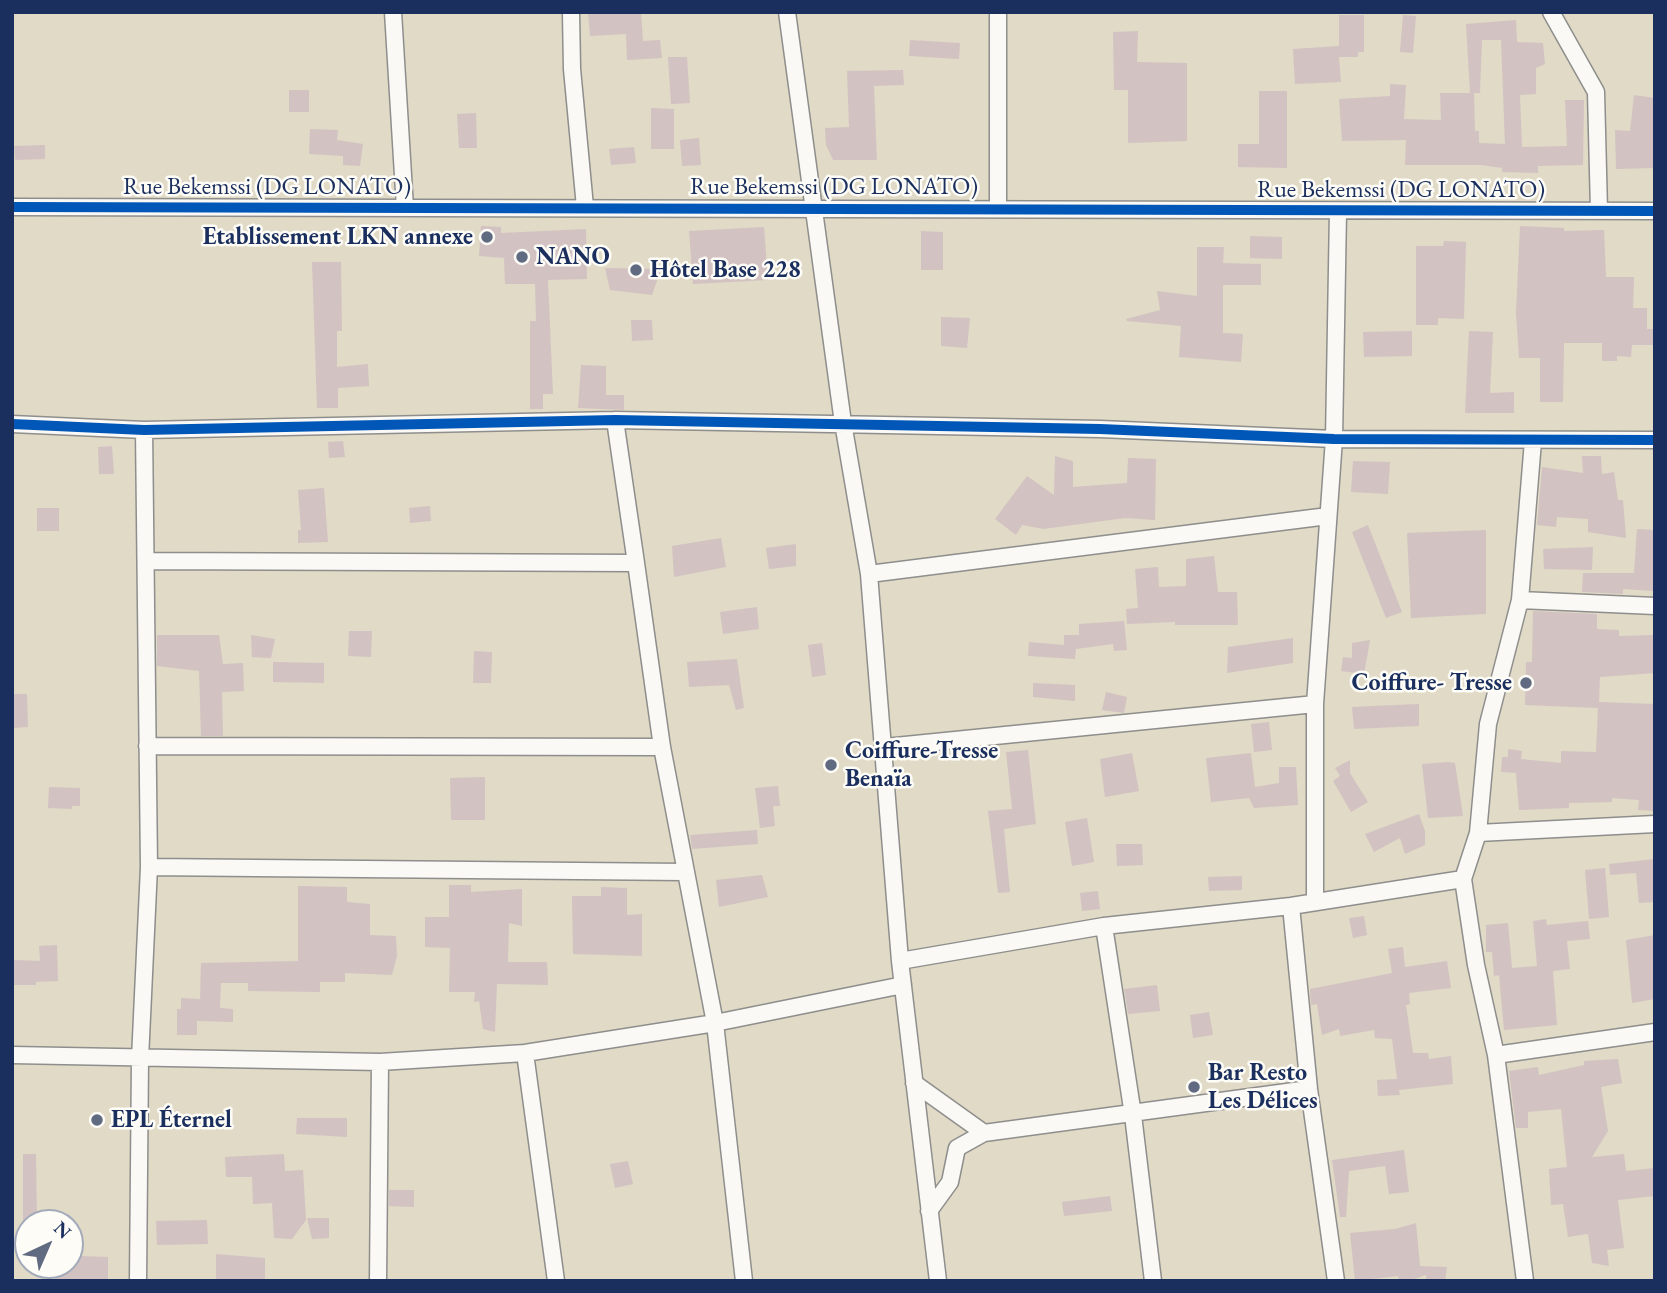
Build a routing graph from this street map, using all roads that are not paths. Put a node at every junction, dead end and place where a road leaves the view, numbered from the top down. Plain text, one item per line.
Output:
1 (393, 12) edge
2 (571, 12) edge
3 (787, 12) edge
4 (998, 12) edge
5 (1551, 12) edge
6 (12, 207) edge
7 (585, 207) junction
8 (405, 208) junction
9 (813, 208) junction
10 (998, 209) junction
11 (1338, 211) junction
12 (1599, 211) junction
13 (1655, 211) edge
14 (615, 420) junction
15 (843, 423) junction
16 (12, 424) edge
17 (144, 430) junction
18 (1334, 439) junction
19 (1655, 440) edge
20 (1533, 441) junction
21 (1328, 516) junction
22 (146, 561) junction
23 (636, 563) junction
24 (869, 574) junction
25 (1520, 600) junction
26 (1655, 606) edge
27 (1315, 704) junction
28 (147, 746) junction
29 (662, 747) junction
30 (885, 747) junction
31 (1655, 824) edge
32 (1478, 833) junction
33 (149, 867) junction
34 (685, 872) junction
35 (1463, 878) junction
36 (1315, 900) junction
37 (1291, 906) junction
38 (1104, 926) junction
39 (900, 961) junction
40 (903, 985) junction
41 (715, 1023) junction
42 (1655, 1032) edge
43 (525, 1053) junction
44 (12, 1055) edge
45 (1496, 1055) junction
46 (140, 1059) junction
47 (380, 1062) junction
48 (914, 1083) junction
49 (1309, 1089) junction
50 (1133, 1115) junction
51 (984, 1133) junction
52 (929, 1211) junction
53 (138, 1281) edge
54 (378, 1281) edge
55 (556, 1281) edge
56 (744, 1281) edge
57 (938, 1281) edge
58 (1153, 1281) edge
59 (1336, 1281) edge
60 (1525, 1281) edge

1 - 8 street
2 - 7 street
3 - 9 street
4 - 10 street
5 - 12 street
6 - 8 street, Rue Bekemssi (DG LONATO)
7 - 8 street, Rue Bekemssi (DG LONATO)
7 - 9 street, Rue Bekemssi (DG LONATO)
9 - 10 street, Rue Bekemssi (DG LONATO)
9 - 15 street
10 - 11 street, Rue Bekemssi (DG LONATO)
11 - 12 street, Rue Bekemssi (DG LONATO)
11 - 18 street
12 - 13 street, Rue Bekemssi (DG LONATO)
14 - 15 street
14 - 17 street
14 - 23 street
15 - 18 street
15 - 24 street
16 - 17 street
17 - 22 street
18 - 20 street
18 - 21 street
19 - 20 street
20 - 25 street
21 - 24 street
21 - 27 street
22 - 23 street
22 - 28 street
23 - 29 street
24 - 30 street
25 - 26 street
25 - 32 street
27 - 30 street
27 - 36 street
28 - 29 street
28 - 33 street
29 - 34 street
30 - 39 street
31 - 32 street
32 - 35 street
33 - 34 street
33 - 46 street
34 - 41 street
35 - 36 street
35 - 45 street
36 - 37 street
37 - 38 street
37 - 49 street
38 - 39 street
38 - 50 street
39 - 40 street
40 - 41 street
40 - 48 street
41 - 43 street
41 - 56 street
42 - 45 street
43 - 47 street
43 - 55 street
44 - 46 street
45 - 60 street
46 - 47 street
46 - 53 street
47 - 54 street
48 - 51 street
48 - 52 street
49 - 50 street
49 - 59 street
50 - 51 street
50 - 58 street
51 - 52 street
52 - 57 street

